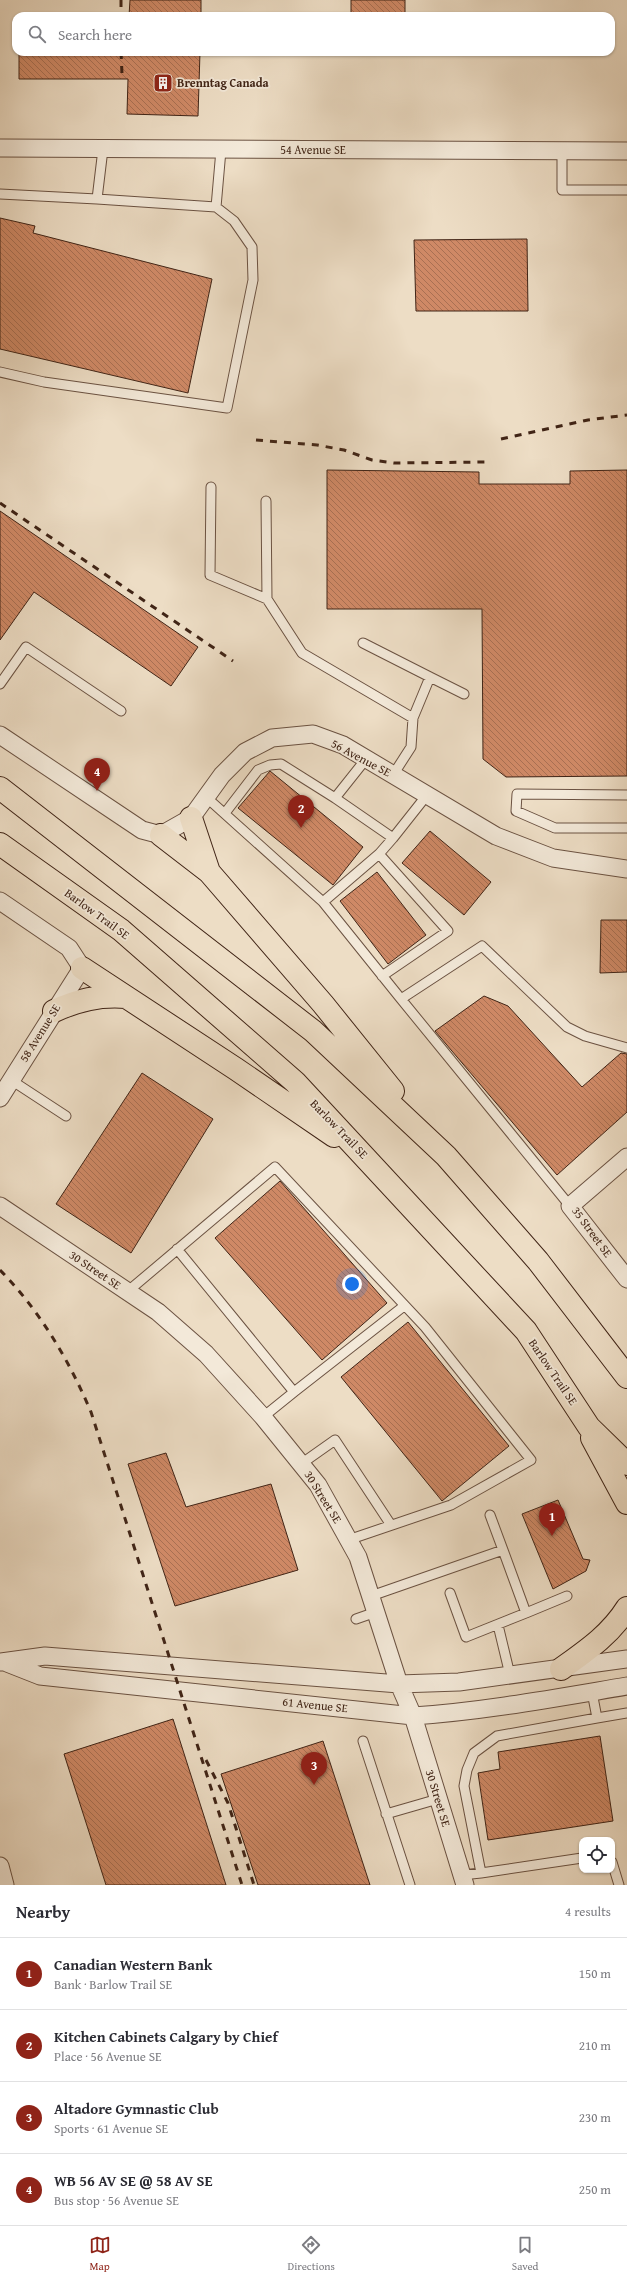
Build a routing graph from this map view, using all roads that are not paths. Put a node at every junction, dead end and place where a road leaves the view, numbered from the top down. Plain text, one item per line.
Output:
1 (0, 148) edge
2 (103, 149) junction
3 (221, 150) junction
4 (562, 151) junction
5 (627, 151) edge
6 (627, 190) edge
7 (0, 194) edge
8 (97, 199) junction
9 (216, 207) junction
10 (0, 372) edge
11 (211, 487) dead end
12 (266, 501) dead end
13 (267, 599) junction
14 (363, 643) dead end
15 (430, 677) junction
16 (0, 684) edge
17 (464, 694) dead end
18 (121, 711) dead end
19 (413, 718) junction
20 (0, 735) edge
21 (366, 759) junction
22 (393, 775) junction
23 (0, 788) edge
24 (427, 795) junction
25 (627, 795) edge
26 (206, 797) junction
27 (335, 798) junction
28 (224, 813) junction
29 (191, 818) junction
30 (627, 828) edge
31 (161, 835) junction
32 (393, 838) junction
33 (0, 844) edge
34 (379, 854) junction
35 (627, 869) edge
36 (209, 872) junction
37 (0, 901) edge
38 (323, 902) junction
39 (82, 968) junction
40 (382, 976) junction
41 (126, 997) junction
42 (400, 999) junction
43 (54, 1011) junction
44 (627, 1048) edge
45 (11, 1080) junction
46 (0, 1098) edge
47 (66, 1116) dead end
48 (446, 1156) junction
49 (627, 1157) edge
50 (367, 1158) junction
51 (0, 1206) edge
52 (570, 1206) junction
53 (177, 1249) junction
54 (627, 1279) edge
55 (127, 1292) junction
56 (404, 1306) junction
57 (627, 1378) edge
58 (294, 1392) junction
59 (263, 1417) junction
60 (590, 1427) junction
61 (301, 1464) junction
62 (627, 1464) edge
63 (627, 1503) edge
64 (490, 1515) dead end
65 (391, 1525) junction
66 (348, 1540) junction
67 (503, 1550) junction
68 (450, 1594) dead end
69 (566, 1596) dead end
70 (373, 1604) junction
71 (627, 1608) edge
72 (526, 1614) junction
73 (356, 1619) dead end
74 (498, 1625) junction
75 (627, 1659) edge
76 (2, 1662) edge
77 (561, 1669) junction
78 (510, 1675) junction
79 (400, 1684) junction
80 (627, 1686) edge
81 (592, 1692) junction
82 (627, 1713) edge
83 (413, 1716) junction
84 (597, 1718) junction
85 (363, 1741) dead end
86 (438, 1799) junction
87 (386, 1814) junction
88 (579, 1858) edge
89 (0, 1866) edge
90 (615, 1868) edge
91 (480, 1873) junction
92 (464, 1880) edge
93 (622, 1883) edge
94 (5, 1885) edge
95 (410, 1885) edge

1 - 2 street, 54 Avenue SE
2 - 3 street, 54 Avenue SE
2 - 8 lane
3 - 4 street, 54 Avenue SE
3 - 9 lane
4 - 5 street, 54 Avenue SE
4 - 6 lane
7 - 8 lane
8 - 9 lane
9 - 10 lane
11 - 13 lane
12 - 13 lane
13 - 19 lane
14 - 15 lane
15 - 17 lane
15 - 19 lane
16 - 18 lane
19 - 22 lane
20 - 31 street
21 - 22 street, 56 Avenue SE
21 - 26 street, 56 Avenue SE
21 - 27 lane
22 - 24 street, 56 Avenue SE
23 - 48 main road
24 - 32 lane
24 - 35 street, 56 Avenue SE
25 - 30 lane
26 - 28 lane
26 - 29 street, 56 Avenue SE
27 - 28 lane
27 - 32 lane
28 - 38 lane
29 - 31 street, 56 Avenue SE
29 - 36 main road
31 - 36 main road
32 - 34 lane
33 - 50 main road, Barlow Trail SE
34 - 38 lane
34 - 40 lane
36 - 48 main road
37 - 39 street
38 - 40 lane
39 - 41 main road
39 - 43 street, 58 Avenue SE
40 - 42 lane
41 - 43 main road
41 - 50 main road
42 - 44 lane
42 - 52 lane
43 - 45 street, 58 Avenue SE
45 - 46 street, 58 Avenue SE
45 - 47 lane
48 - 57 main road
49 - 52 street, 35 Street SE
50 - 60 main road, Barlow Trail SE
51 - 55 street, 30 Street SE
52 - 54 street, 35 Street SE
53 - 55 lane
53 - 56 lane
53 - 58 lane
55 - 59 street, 30 Street SE
56 - 58 lane
56 - 65 lane
58 - 59 lane
59 - 61 street, 30 Street SE
60 - 62 main road, Barlow Trail SE
60 - 63 main road
61 - 65 lane
61 - 66 street, 30 Street SE
64 - 67 lane
65 - 66 lane
66 - 70 street, 30 Street SE
67 - 70 lane
67 - 72 lane
68 - 74 lane
69 - 72 lane
70 - 73 lane
70 - 79 street, 30 Street SE
71 - 77 main road
72 - 74 lane
74 - 78 lane
75 - 77 street, 61 Avenue SE
76 - 79 street, 61 Avenue SE
76 - 83 street, 61 Avenue SE
77 - 78 street, 61 Avenue SE
78 - 79 street, 61 Avenue SE
79 - 83 street, 30 Street SE
80 - 81 street, 61 Avenue SE
81 - 83 street, 61 Avenue SE
81 - 84 lane
82 - 84 lane
83 - 86 street, 30 Street SE
84 - 91 lane
85 - 87 lane
86 - 87 lane
86 - 92 street, 30 Street SE
87 - 95 lane
88 - 91 lane
89 - 94 street
90 - 93 lane
91 - 92 lane

